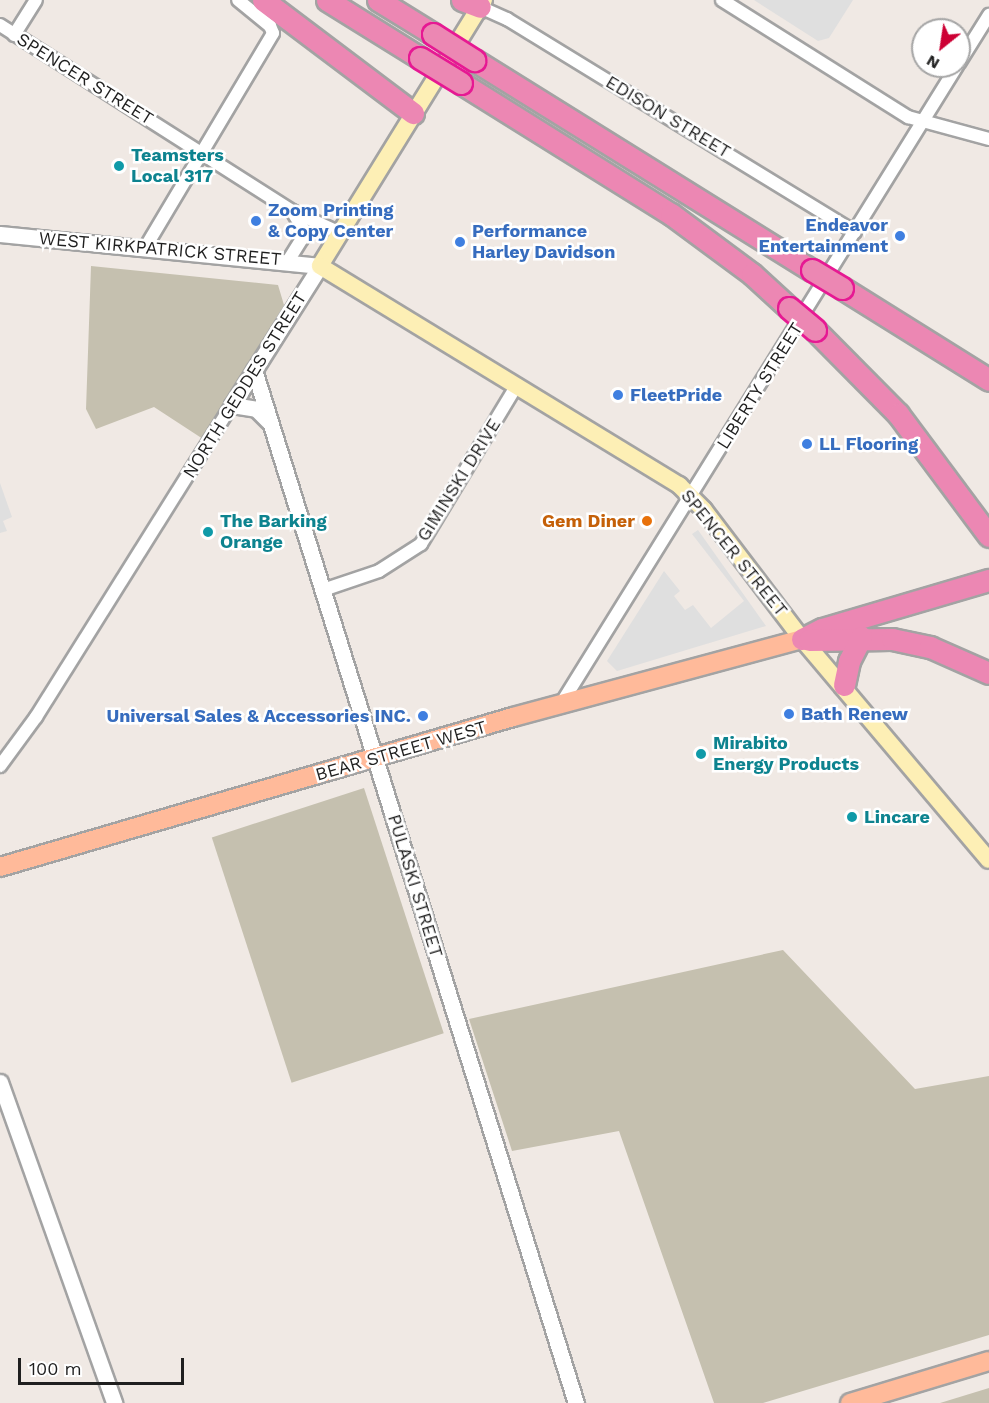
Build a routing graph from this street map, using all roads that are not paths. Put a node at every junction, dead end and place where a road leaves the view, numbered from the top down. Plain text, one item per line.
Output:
1 (36, 0) edge
2 (238, 0) edge
3 (263, 0) edge
4 (327, 0) edge
5 (378, 0) edge
6 (722, 0) edge
7 (475, 2) edge
8 (989, 15) edge
9 (0, 25) edge
10 (14, 34) junction
11 (971, 43) edge
12 (949, 78) edge
13 (413, 113) junction
14 (922, 122) junction
15 (989, 139) edge
16 (201, 152) junction
17 (292, 211) junction
18 (855, 232) junction
19 (340, 233) junction
20 (0, 234) edge
21 (145, 248) junction
22 (288, 261) junction
23 (320, 266) junction
24 (254, 370) junction
25 (989, 380) edge
26 (517, 385) junction
27 (232, 405) junction
28 (270, 424) junction
29 (691, 497) junction
30 (989, 536) edge
31 (989, 580) edge
32 (323, 590) junction
33 (861, 637) junction
34 (802, 639) junction
35 (989, 673) edge
36 (844, 685) junction
37 (561, 704) junction
38 (376, 759) junction
39 (0, 766) edge
40 (989, 860) edge
41 (0, 867) edge
42 (0, 1082) edge
43 (989, 1361) edge
44 (114, 1403) edge
45 (576, 1403) edge
46 (850, 1403) edge

1 - 10 street
2 - 16 street
3 - 13 highway
4 - 30 highway, bridge
5 - 25 highway, bridge
6 - 14 street
7 - 13 main road, NORTH GEDDES STREET
7 - 18 street, EDISON STREET
8 - 11 street, LIBERTY STREET
9 - 10 street, SPENCER STREET
10 - 16 street, SPENCER STREET
12 - 14 street, LIBERTY STREET
13 - 19 main road, NORTH GEDDES STREET
14 - 15 street
14 - 18 street, LIBERTY STREET
16 - 17 street, SPENCER STREET
16 - 21 street
17 - 19 street, SPENCER STREET
17 - 22 street
18 - 29 street, LIBERTY STREET
19 - 23 main road, NORTH GEDDES STREET
20 - 21 street, WEST KIRKPATRICK STREET
21 - 22 street, WEST KIRKPATRICK STREET
22 - 23 street, WEST KIRKPATRICK STREET
23 - 24 street, NORTH GEDDES STREET
23 - 26 main road, SPENCER STREET
24 - 27 street, NORTH GEDDES STREET
24 - 28 street, PULASKI STREET
26 - 29 main road, SPENCER STREET
26 - 32 street, GIMINSKI DRIVE
27 - 28 street
27 - 39 street, NORTH GEDDES STREET
28 - 32 street, PULASKI STREET
29 - 34 main road, SPENCER STREET
29 - 37 street, LIBERTY STREET
31 - 34 highway
32 - 38 street, PULASKI STREET
33 - 34 highway
33 - 35 highway
33 - 36 highway
34 - 36 main road, SPENCER STREET
34 - 37 main road, BEAR STREET WEST
36 - 40 main road, SPENCER STREET
37 - 38 main road, BEAR STREET WEST
38 - 41 main road, BEAR STREET WEST
38 - 45 street, PULASKI STREET
42 - 44 street
43 - 46 main road

